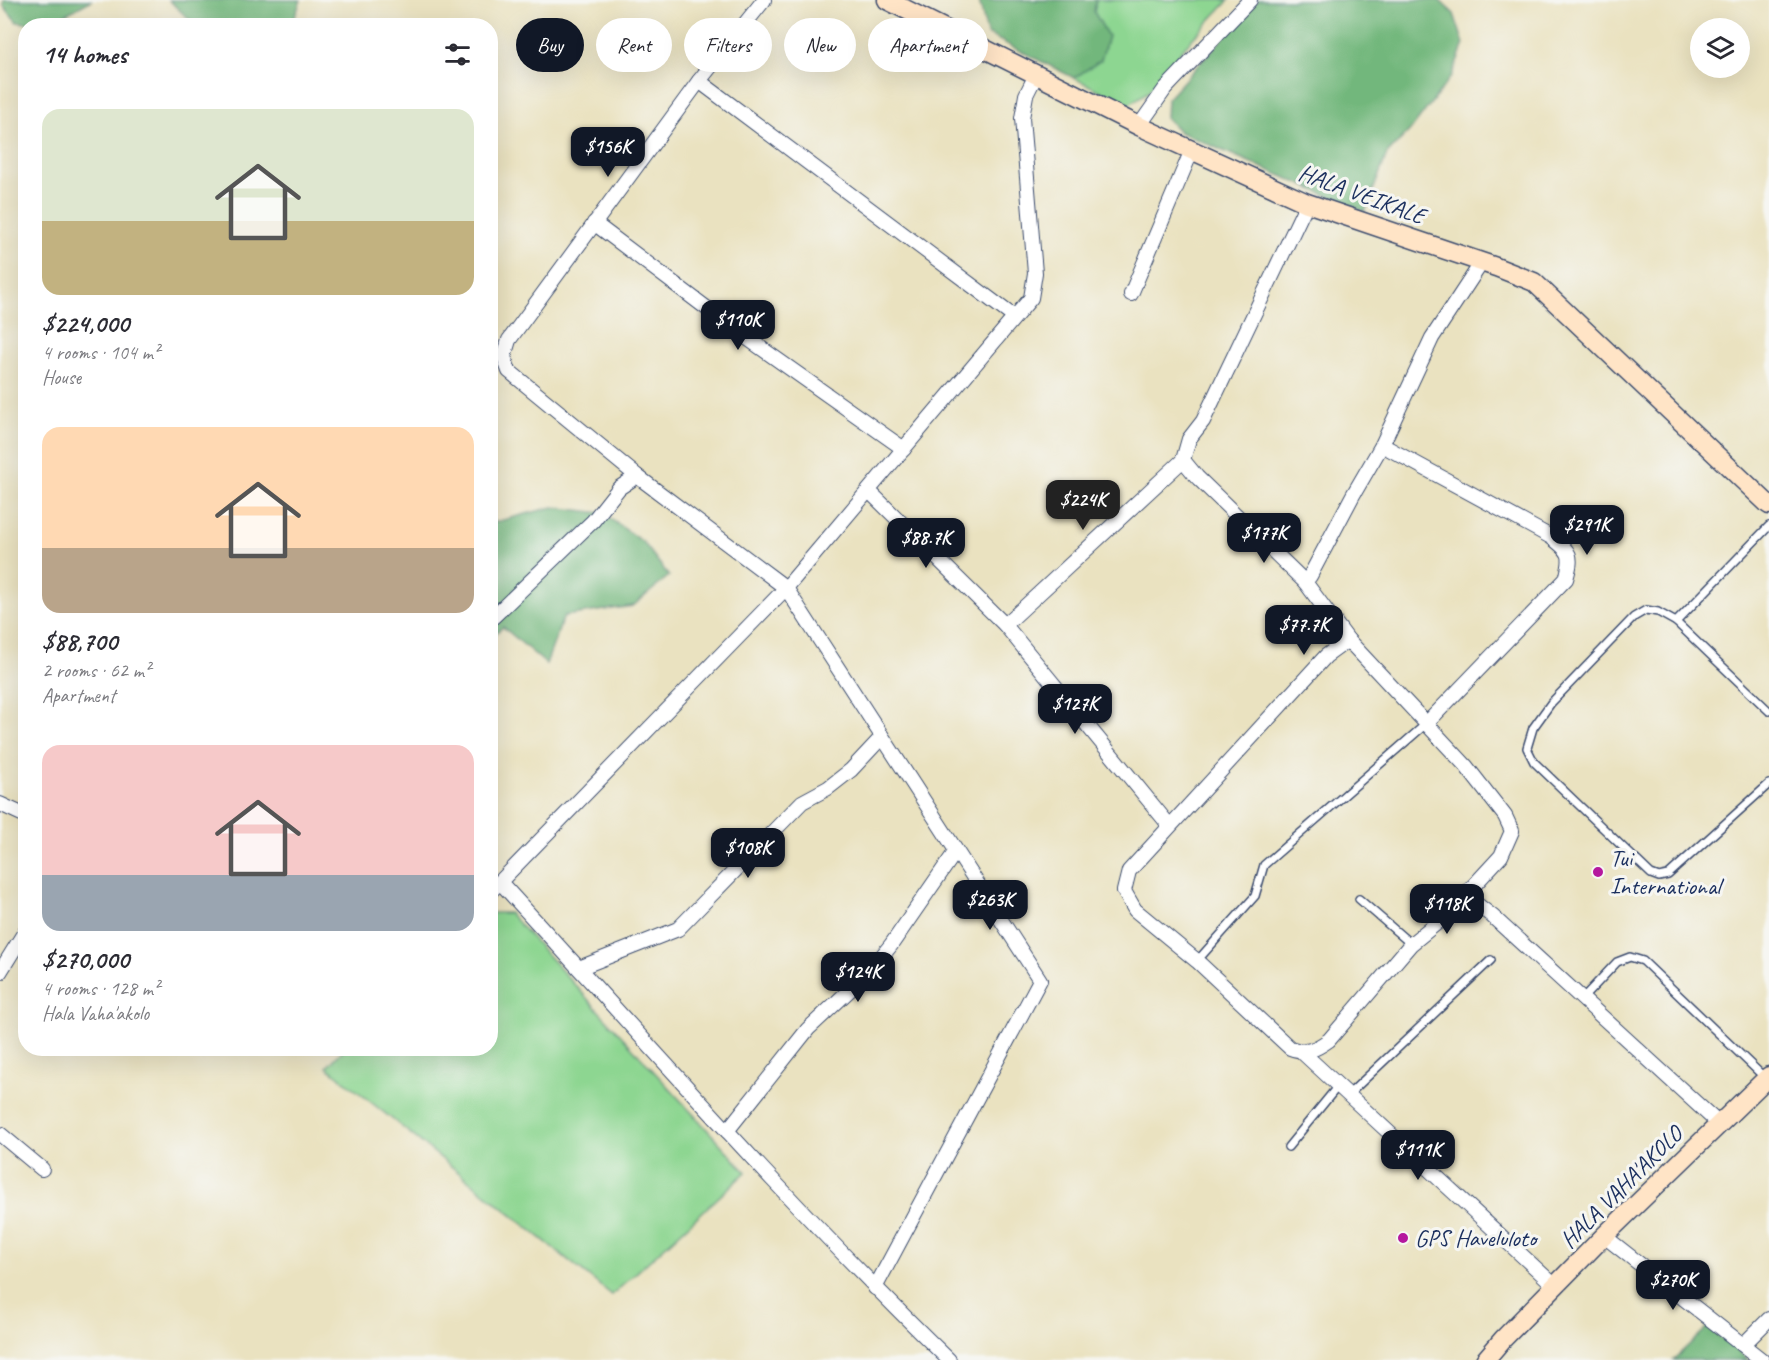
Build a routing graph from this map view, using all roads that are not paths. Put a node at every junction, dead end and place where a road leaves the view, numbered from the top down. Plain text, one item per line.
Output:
1 (764, 0) edge
2 (887, 0) edge
3 (1250, 0) edge
4 (1036, 75) junction
5 (699, 81) junction
6 (1139, 126) junction
7 (1192, 150) junction
8 (1308, 203) junction
9 (594, 223) junction
10 (1482, 262) junction
11 (1131, 294) dead end
12 (1014, 317) junction
13 (1382, 445) junction
14 (904, 449) junction
15 (1183, 459) junction
16 (637, 476) junction
17 (868, 491) junction
18 (1769, 505) edge
19 (1769, 526) edge
20 (1305, 582) junction
21 (786, 588) junction
22 (498, 612) edge
23 (1676, 622) junction
24 (1005, 625) junction
25 (1348, 640) junction
26 (1769, 711) edge
27 (1426, 724) junction
28 (882, 737) junction
29 (1769, 784) edge
30 (0, 804) edge
31 (18, 812) edge
32 (1169, 825) junction
33 (956, 851) junction
34 (498, 884) edge
35 (498, 890) edge
36 (1465, 895) junction
37 (1359, 898) dead end
38 (18, 943) edge
39 (1411, 945) junction
40 (1491, 960) dead end
41 (1197, 961) junction
42 (579, 968) junction
43 (0, 972) edge
44 (1582, 999) junction
45 (1303, 1053) junction
46 (1767, 1077) edge
47 (1343, 1090) junction
48 (1719, 1124) junction
49 (727, 1131) junction
50 (0, 1134) edge
51 (1288, 1146) dead end
52 (42, 1169) dead end
53 (1604, 1236) junction
54 (1555, 1286) junction
55 (875, 1288) junction
56 (1769, 1319) edge
57 (1743, 1345) junction
58 (949, 1360) edge
59 (1485, 1360) edge
60 (1762, 1360) edge

1 - 5 street
2 - 4 street, HALA VEIKALE
3 - 6 street
4 - 6 street, HALA VEIKALE
4 - 12 street
5 - 9 street
5 - 12 street
6 - 7 street, HALA VEIKALE
7 - 8 street, HALA VEIKALE
7 - 11 street
8 - 10 street, HALA VEIKALE
8 - 15 street
9 - 14 street
9 - 16 street
10 - 13 street
10 - 18 street, HALA VEIKALE
12 - 14 street
13 - 20 street
13 - 27 street
14 - 17 street
15 - 20 street
15 - 24 street
16 - 21 street
16 - 22 street
17 - 21 street
17 - 24 street
19 - 23 lane
20 - 25 street
21 - 28 street
21 - 34 street
23 - 26 lane
23 - 29 lane
24 - 32 street
25 - 27 street
25 - 32 street
27 - 36 street
27 - 41 lane
28 - 33 street
28 - 42 street
30 - 31 street
32 - 41 street
33 - 49 street
33 - 55 street
35 - 42 street
36 - 39 street
36 - 44 street
37 - 39 lane
38 - 43 street
39 - 45 street
40 - 47 lane
41 - 45 street
42 - 49 street
44 - 46 lane
44 - 48 street
45 - 47 street
46 - 48 street, HALA VAHA'AKOLO
47 - 51 lane
47 - 54 street
48 - 53 street, HALA VAHA'AKOLO
49 - 55 street
50 - 52 street
53 - 54 street, HALA VAHA'AKOLO
53 - 57 street
54 - 59 street, HALA VAHA'AKOLO
55 - 58 street
56 - 57 street
57 - 60 street

